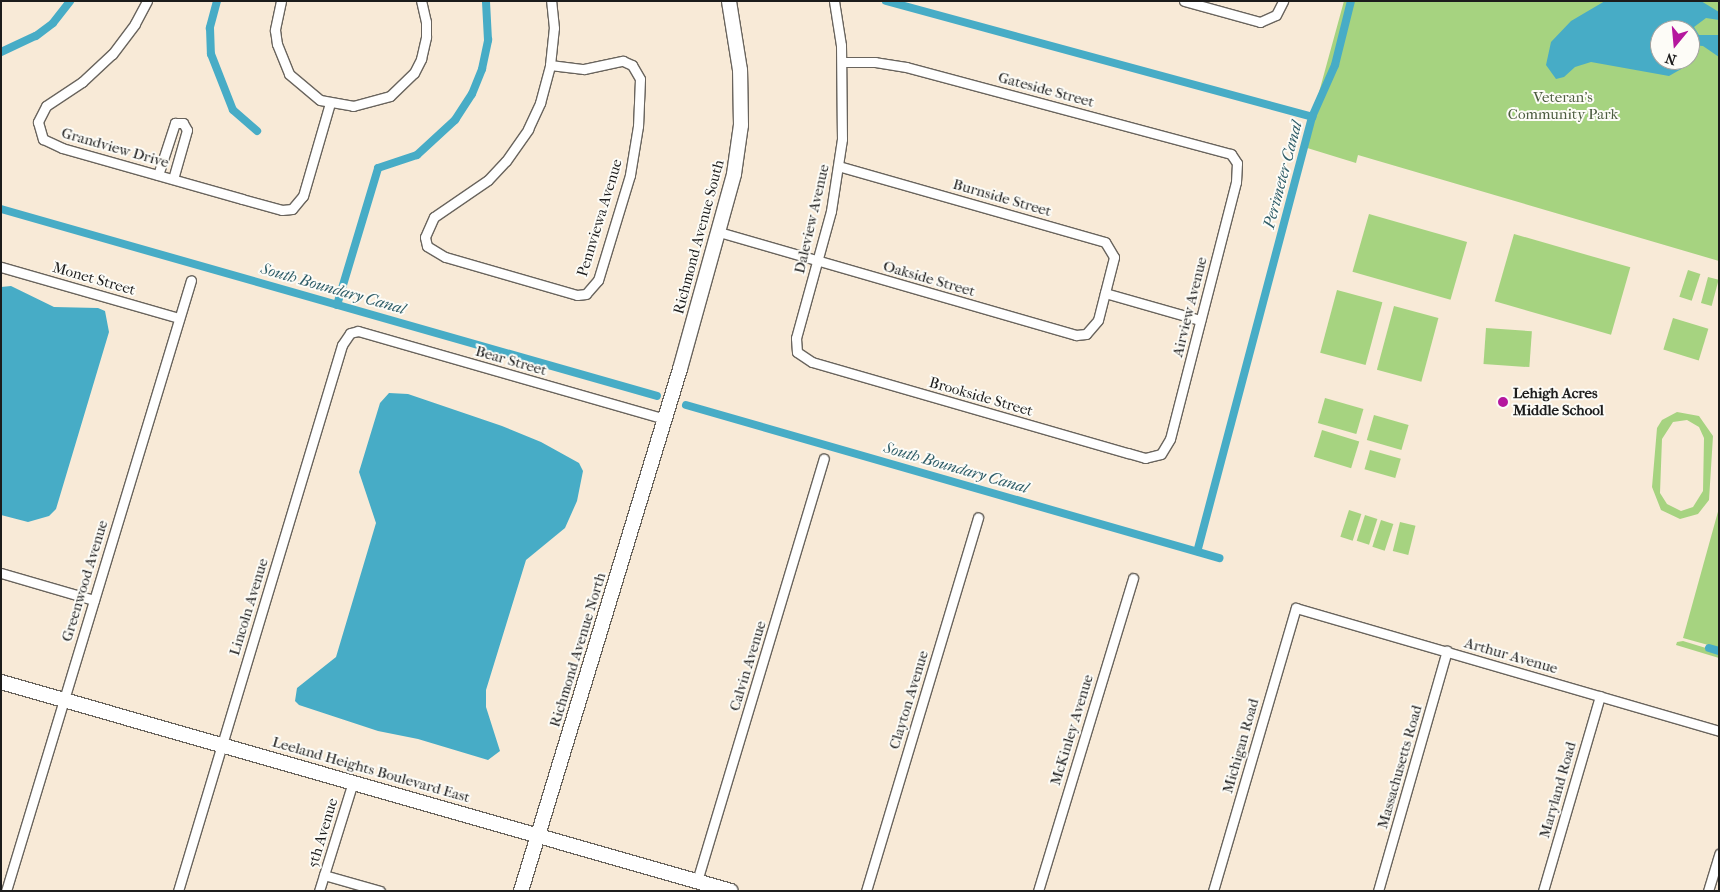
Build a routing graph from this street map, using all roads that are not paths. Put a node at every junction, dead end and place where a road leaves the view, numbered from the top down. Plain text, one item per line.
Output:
1 (147, 1) edge
2 (281, 1) edge
3 (421, 1) edge
4 (551, 1) edge
5 (729, 1) edge
6 (834, 1) edge
7 (1184, 1) edge
8 (1283, 1) edge
9 (842, 62) junction
10 (550, 65) junction
11 (330, 104) junction
12 (1237, 163) joint
13 (839, 166) junction
14 (158, 175) junction
15 (173, 179) junction
16 (719, 232) junction
17 (817, 261) junction
18 (1, 267) edge
19 (191, 280) dead end
20 (1105, 293) junction
21 (179, 318) junction
22 (1200, 320) junction
23 (350, 333) joint
24 (797, 352) joint
25 (665, 419) junction
26 (1161, 454) joint
27 (824, 459) dead end
28 (978, 517) dead end
29 (1, 573) edge
30 (1132, 578) dead end
31 (94, 600) junction
32 (1296, 608) joint
33 (1447, 651) junction
34 (1, 682) edge
35 (1600, 696) junction
36 (64, 700) junction
37 (1719, 731) edge
38 (222, 744) junction
39 (353, 782) junction
40 (539, 835) junction
41 (1719, 854) edge
42 (324, 875) junction
43 (697, 881) junction
44 (6, 891) edge
45 (178, 891) edge
46 (319, 891) edge
47 (380, 891) edge
48 (521, 891) edge
49 (731, 891) edge
50 (866, 891) edge
51 (1038, 891) edge
52 (1213, 891) edge
53 (1378, 891) edge
54 (1543, 891) edge
55 (1708, 891) edge

1 - 14 street, Grandview Drive
2 - 11 street
3 - 11 street
4 - 10 street
5 - 16 street, Richmond Avenue South
6 - 9 street, Daleview Avenue
7 - 8 street
9 - 12 street, Gateside Street
9 - 13 street, Daleview Avenue
10 - 10 street, Pennviewa Avenue
11 - 15 street, Grandview Drive
12 - 22 street, Airview Avenue
13 - 17 street, Daleview Avenue
13 - 20 street, Burnside Street
14 - 15 street, Grandview Drive
14 - 15 street
16 - 17 street, Oakside Street
16 - 25 street, Richmond Avenue South
17 - 20 street, Oakside Street
17 - 24 street, Daleview Avenue
18 - 21 street, Monet Street
19 - 21 street, Greenwood Avenue
20 - 22 street
21 - 31 street, Greenwood Avenue
22 - 26 street, Airview Avenue
23 - 25 street, Bear Street
23 - 38 street, Lincoln Avenue
24 - 26 street, Brookside Street
25 - 40 street, Richmond Avenue North
27 - 43 street, Calvin Avenue
28 - 50 street, Clayton Avenue
29 - 31 street
30 - 51 street, McKinley Avenue
31 - 36 street, Greenwood Avenue
32 - 33 street, Arthur Avenue
32 - 52 street, Michigan Road
33 - 35 street, Arthur Avenue
33 - 53 street, Massachusetts Road
34 - 36 street, Leeland Heights Boulevard East
35 - 37 street, Arthur Avenue
35 - 54 street, Maryland Road
36 - 38 street, Leeland Heights Boulevard East
36 - 44 street, Greenwood Avenue
38 - 39 street, Leeland Heights Boulevard East
38 - 45 street, Lincoln Avenue
39 - 40 street, Leeland Heights Boulevard East
39 - 42 street, 5th Avenue
40 - 43 street, Leeland Heights Boulevard East
40 - 48 street, Richmond Avenue North
41 - 55 street
42 - 46 street, 5th Avenue
42 - 47 street
43 - 49 street, Leeland Heights Boulevard East

